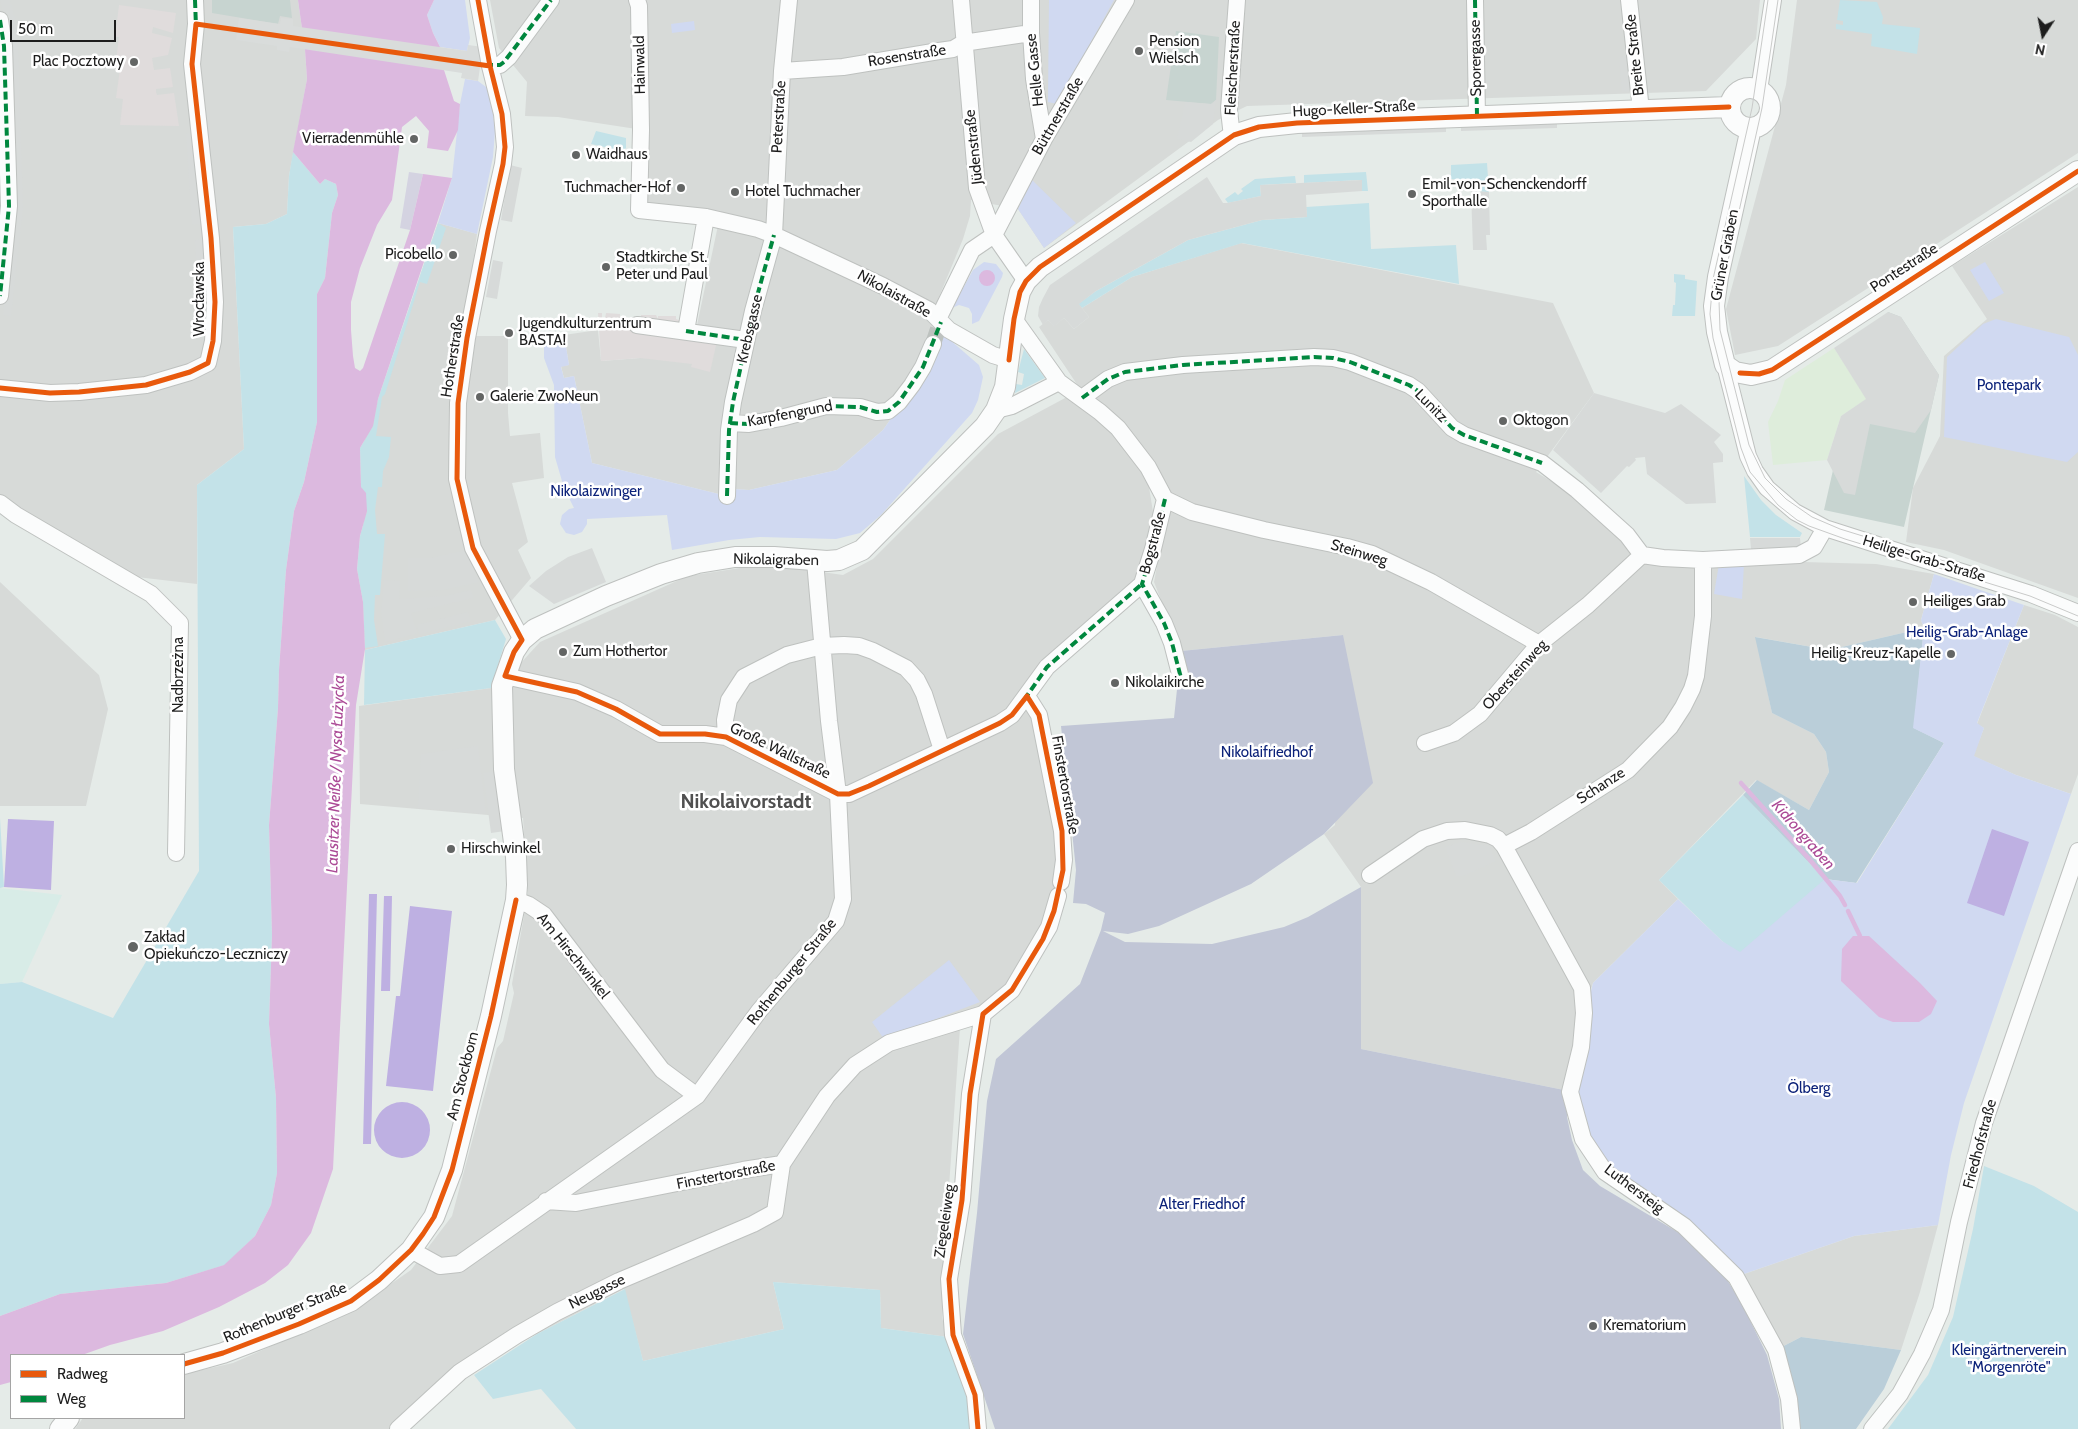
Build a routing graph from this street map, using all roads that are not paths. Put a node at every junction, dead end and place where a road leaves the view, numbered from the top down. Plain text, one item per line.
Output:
1 (195, 0) edge
2 (478, 0) edge
3 (551, 0) edge
4 (637, 0) edge
5 (789, 0) edge
6 (961, 0) edge
7 (1031, 0) edge
8 (1126, 0) edge
9 (1237, 0) edge
10 (1475, 0) edge
11 (1629, 0) edge
12 (1773, 0) edge
13 (0, 20) edge
14 (1031, 33) junction
15 (963, 43) junction
16 (490, 66) junction
17 (782, 71) junction
18 (1759, 90) junction
19 (1729, 107) junction
20 (1641, 110) junction
21 (1477, 116) junction
22 (1751, 128) junction
23 (1234, 136) junction
24 (1044, 139) junction
25 (2078, 171) edge
26 (706, 217) junction
27 (994, 234) junction
28 (774, 235) junction
29 (1026, 281) junction
30 (0, 296) edge
31 (1014, 319) junction
32 (637, 326) dead end
33 (937, 328) junction
34 (686, 331) junction
35 (746, 340) junction
36 (1009, 360) junction
37 (1733, 369) junction
38 (1060, 382) junction
39 (0, 388) edge
40 (1082, 398) junction
41 (996, 410) junction
42 (730, 423) junction
43 (727, 496) dead end
44 (1165, 499) junction
45 (0, 503) edge
46 (1825, 528) junction
47 (1642, 555) junction
48 (1704, 560) junction
49 (815, 561) junction
50 (1142, 584) junction
51 (2078, 613) edge
52 (522, 640) junction
53 (1539, 644) junction
54 (822, 646) junction
55 (504, 676) junction
56 (1181, 678) dead end
57 (1027, 696) junction
58 (726, 736) junction
59 (1425, 744) dead end
60 (942, 750) junction
61 (838, 794) junction
62 (1504, 846) junction
63 (2078, 851) edge
64 (176, 853) dead end
65 (1370, 875) dead end
66 (516, 900) junction
67 (983, 1014) junction
68 (697, 1096) junction
69 (782, 1164) junction
70 (546, 1201) junction
71 (411, 1250) junction
72 (185, 1364) edge
73 (68, 1419) edge
74 (60, 1429) edge
75 (398, 1429) edge
76 (978, 1429) edge
77 (1792, 1429) edge
78 (1872, 1429) edge

1 - 39 street, Wrocławska
2 - 16 street, Hotherstraße
3 - 16 street
4 - 26 street, Hainwald
5 - 17 street, Peterstraße
6 - 15 street, Jüdenstraße
7 - 14 street, Helle Gasse
8 - 24 street, Büttnerstraße
9 - 23 street, Fleischerstraße
10 - 21 street, Sporergasse
11 - 20 street, Breite Straße
12 - 18 street
13 - 30 street
14 - 15 street, Rosenstraße
14 - 24 street, Helle Gasse
15 - 17 street, Rosenstraße
15 - 27 street, Jüdenstraße
16 - 52 street, Hotherstraße
17 - 28 street, Peterstraße
18 - 19 street
18 - 22 street
19 - 20 street, Hugo-Keller-Straße
19 - 22 street
20 - 21 street, Hugo-Keller-Straße
21 - 23 street, Hugo-Keller-Straße
22 - 37 street, Grüner Graben
23 - 29 street, Hugo-Keller-Straße
24 - 27 street, Büttnerstraße
25 - 37 street, Pontestraße
26 - 28 street, Nikolaistraße
26 - 34 street
27 - 29 street, Jüdenstraße
27 - 33 street
28 - 33 street, Nikolaistraße
28 - 35 street, Krebsgasse
29 - 31 street, Nikolaigraben
31 - 36 street, Nikolaigraben
31 - 38 street
32 - 34 street
33 - 36 street, Nikolaistraße
33 - 42 street, Karpfengrund
34 - 35 street
35 - 42 street, Krebsgasse
36 - 41 street, Nikolaigraben
37 - 46 street, Heilige-Grab-Straße
38 - 40 street, Bogstraße
38 - 41 street
40 - 44 street, Bogstraße
40 - 47 street, Lunitz
41 - 49 street, Nikolaigraben
42 - 43 street, Krebsgasse
44 - 50 street, Bogstraße
44 - 53 street, Steinweg
45 - 64 street, Nadbrzeżna
46 - 48 street
46 - 51 street, Heilige-Grab-Straße
47 - 48 street
47 - 53 street, Obersteinweg
48 - 62 street, Schanze
49 - 52 street, Nikolaigraben
49 - 54 street, Rothenburger Straße
50 - 56 street, Bogstraße
50 - 57 street, Große Wallstraße
52 - 55 street, Nikolaigraben
53 - 59 street, Obersteinweg
54 - 58 street
54 - 60 street
54 - 61 street, Rothenburger Straße
55 - 58 street, Große Wallstraße
55 - 66 street
57 - 60 street, Große Wallstraße
57 - 67 street, Finstertorstraße
58 - 61 street, Große Wallstraße
60 - 61 street, Große Wallstraße
61 - 68 street, Rothenburger Straße
62 - 65 street
62 - 77 street, Luthersteig
63 - 78 street, Friedhofstraße
66 - 68 street, Am Hirschwinkel
66 - 71 street, Am Stockborn
67 - 69 street, Finstertorstraße
67 - 76 street, Ziegeleiweg
68 - 70 street, Rothenburger Straße
69 - 70 street, Finstertorstraße
69 - 75 street, Neugasse
70 - 71 street
71 - 72 street, Rothenburger Straße
73 - 74 street

